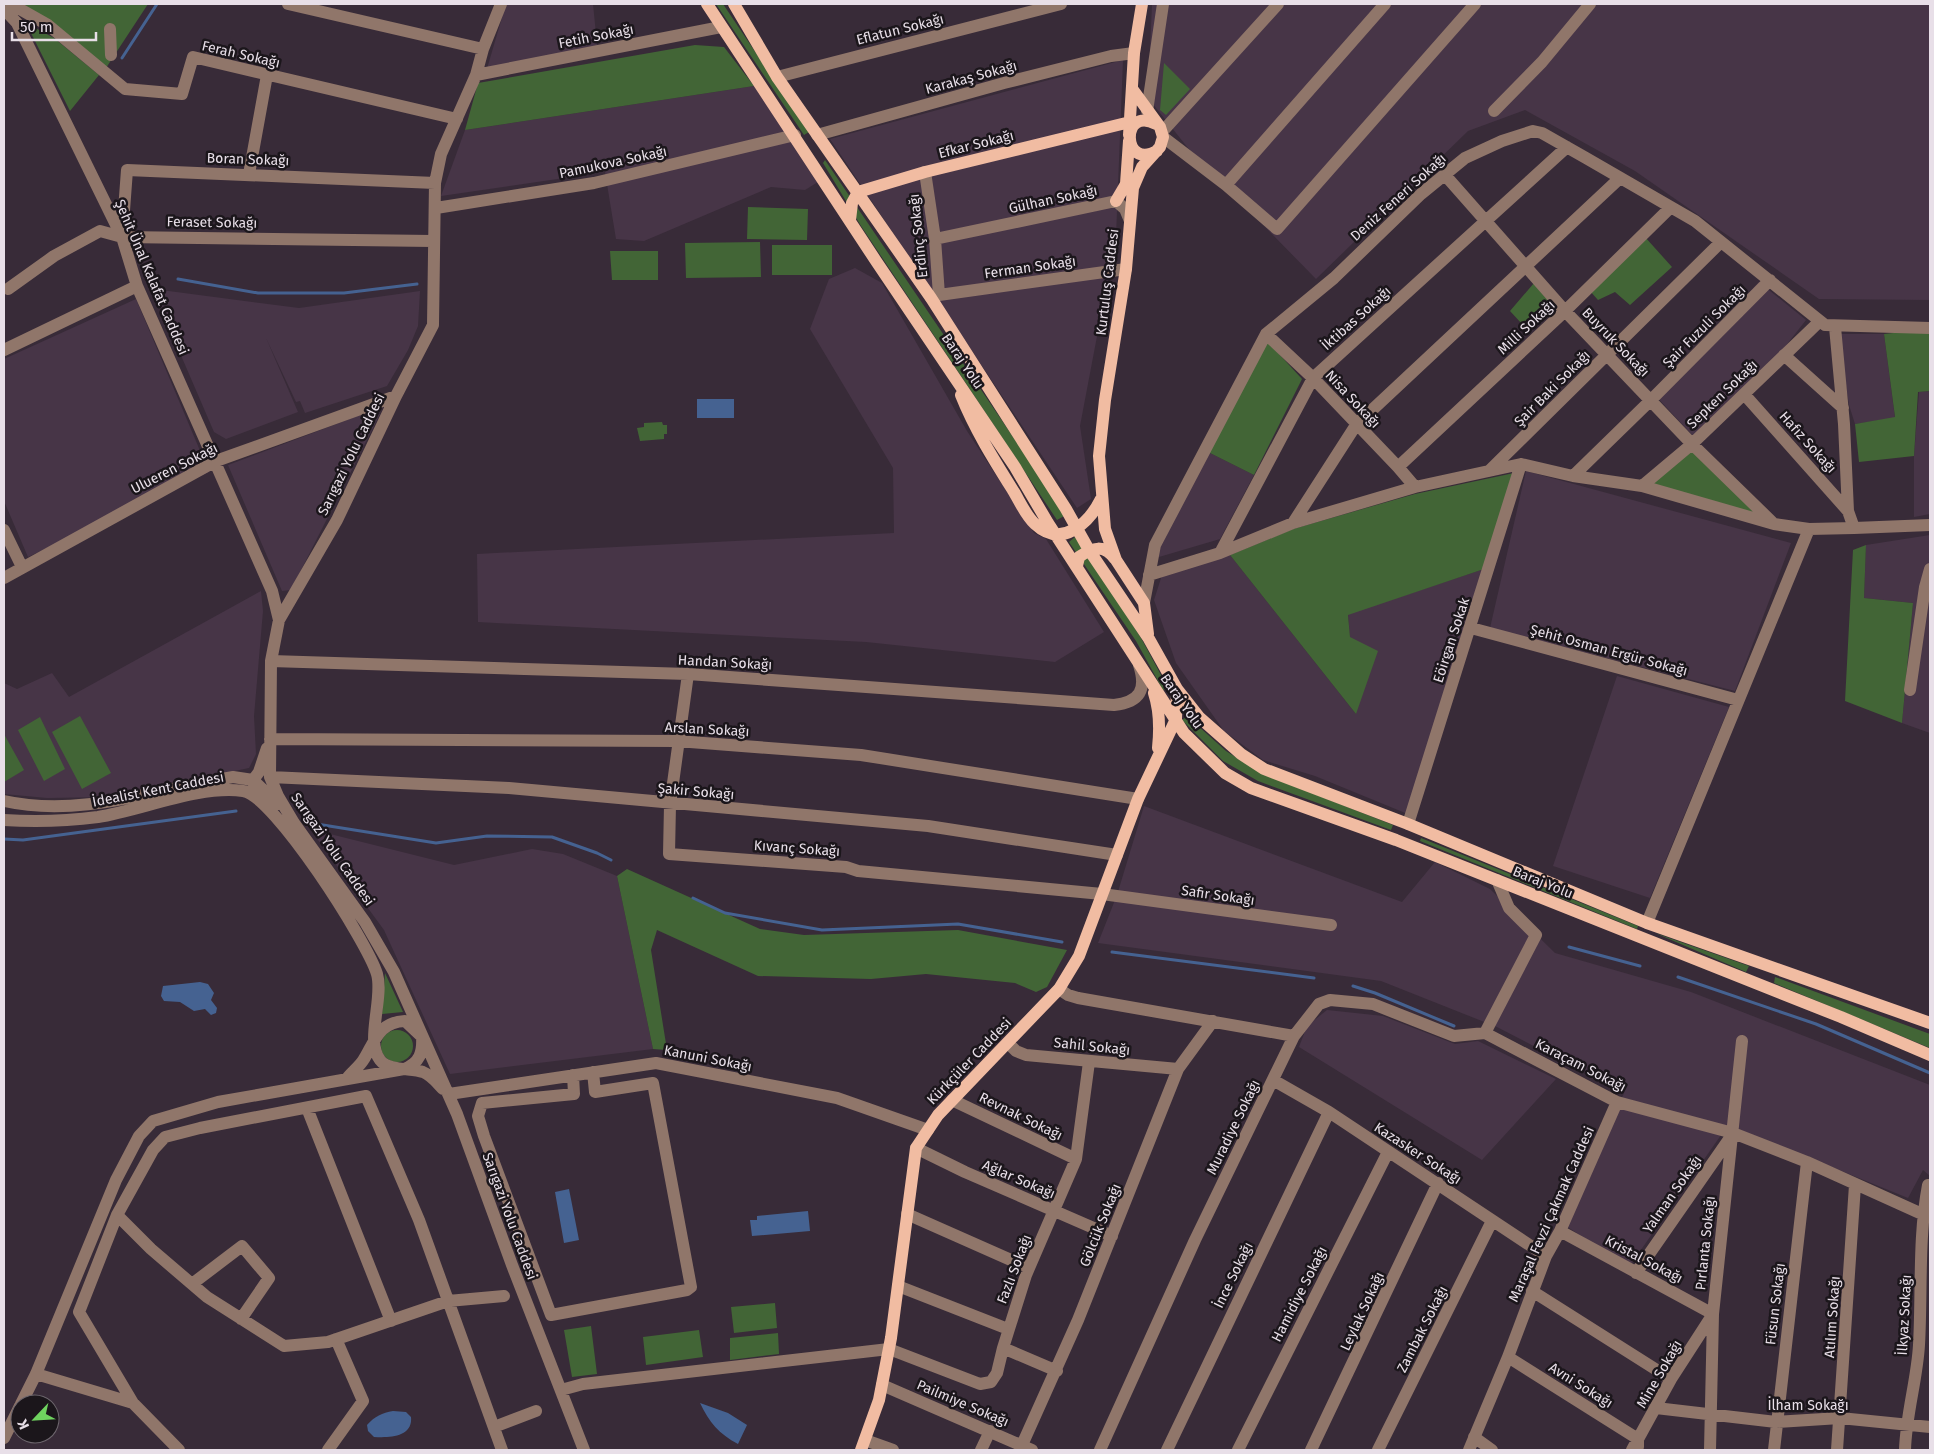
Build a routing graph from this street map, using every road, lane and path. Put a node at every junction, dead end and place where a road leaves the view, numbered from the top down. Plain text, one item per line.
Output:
1 (11, 4) edge
2 (288, 4) edge
3 (501, 4) edge
4 (707, 4) edge
5 (734, 4) edge
6 (1061, 4) edge
7 (1142, 4) edge
8 (1278, 4) edge
9 (1384, 4) edge
10 (1476, 4) edge
11 (1590, 4) edge
12 (1164, 5) edge
13 (4, 9) edge
14 (721, 27) junction
15 (110, 29) dead end
16 (483, 48) junction
17 (1134, 53) junction
18 (111, 55) dead end
19 (267, 75) junction
20 (476, 75) junction
21 (777, 77) junction
22 (1133, 90) junction
23 (1147, 111) junction
24 (1494, 111) dead end
25 (457, 119) junction
26 (1130, 122) junction
27 (1161, 131) junction
28 (795, 135) junction
29 (817, 135) junction
30 (1129, 138) junction
31 (1567, 147) junction
32 (1157, 151) junction
33 (925, 172) junction
34 (249, 174) junction
35 (1445, 175) junction
36 (1620, 178) junction
37 (435, 183) junction
38 (1226, 185) junction
39 (858, 192) junction
40 (1116, 201) junction
41 (1671, 207) junction
42 (436, 208) junction
43 (850, 220) junction
44 (1487, 220) junction
45 (1130, 221) junction
46 (122, 236) junction
47 (935, 239) junction
48 (433, 241) junction
49 (1722, 242) junction
50 (1525, 267) junction
51 (1126, 269) junction
52 (1770, 280) junction
53 (137, 286) junction
54 (8, 289) dead end
55 (935, 297) junction
56 (1565, 311) junction
57 (1820, 321) junction
58 (1835, 326) junction
59 (1930, 328) edge
60 (1266, 334) junction
61 (4, 350) edge
62 (1608, 354) junction
63 (1784, 355) junction
64 (1313, 378) junction
65 (1744, 394) junction
66 (396, 396) junction
67 (1651, 400) junction
68 (1843, 408) junction
69 (1356, 426) junction
70 (1692, 444) junction
71 (216, 462) junction
72 (1521, 464) junction
73 (1398, 467) junction
74 (1489, 471) junction
75 (1572, 476) junction
76 (1642, 486) junction
77 (1415, 487) junction
78 (1102, 497) junction
79 (1848, 511) junction
80 (1293, 523) junction
81 (1774, 524) junction
82 (1930, 525) edge
83 (1854, 528) junction
84 (1077, 529) junction
85 (1809, 529) junction
86 (4, 530) edge
87 (1055, 533) junction
88 (1089, 550) junction
89 (1220, 553) junction
90 (1116, 560) junction
91 (1077, 566) junction
92 (22, 567) junction
93 (1930, 569) edge
94 (1149, 575) junction
95 (4, 578) edge
96 (1144, 603) junction
97 (279, 620) junction
98 (1471, 628) junction
99 (1149, 639) junction
100 (270, 661) junction
101 (1138, 662) junction
102 (688, 674) junction
103 (1150, 682) junction
104 (1177, 689) junction
105 (1910, 690) dead end
106 (1738, 700) junction
107 (1176, 719) junction
108 (270, 739) junction
109 (677, 741) junction
110 (1158, 753) junction
111 (270, 777) junction
112 (253, 780) junction
113 (1138, 799) junction
114 (4, 801) edge
115 (670, 805) junction
116 (266, 806) junction
117 (4, 820) edge
118 (294, 823) junction
119 (1408, 824) junction
120 (1402, 842) junction
121 (1116, 855) junction
122 (1496, 880) junction
123 (1102, 894) junction
124 (1646, 924) junction
125 (1331, 925) dead end
126 (1642, 939) junction
127 (1058, 989) junction
128 (1213, 1021) junction
129 (1930, 1023) edge
130 (1485, 1033) junction
131 (375, 1035) junction
132 (1294, 1036) junction
133 (422, 1037) junction
134 (1742, 1040) dead end
135 (1008, 1043) junction
136 (1930, 1055) edge
137 (1089, 1062) junction
138 (404, 1068) junction
139 (1178, 1069) junction
140 (593, 1072) junction
141 (573, 1075) junction
142 (348, 1077) junction
143 (1273, 1080) junction
144 (595, 1092) junction
145 (448, 1094) junction
146 (574, 1094) junction
147 (952, 1100) junction
148 (1616, 1102) junction
149 (307, 1108) junction
150 (1328, 1112) junction
151 (928, 1130) junction
152 (1733, 1134) junction
153 (916, 1148) junction
154 (1388, 1152) junction
155 (1076, 1158) junction
156 (1807, 1162) junction
157 (1438, 1183) junction
158 (1855, 1185) junction
159 (1930, 1187) edge
160 (1054, 1211) junction
161 (907, 1214) junction
162 (1922, 1214) junction
163 (117, 1215) junction
164 (1492, 1221) junction
165 (1560, 1231) junction
166 (1112, 1236) junction
167 (1546, 1256) junction
168 (1029, 1268) junction
169 (1636, 1273) junction
170 (192, 1284) junction
171 (898, 1286) junction
172 (1532, 1291) junction
173 (504, 1296) dead end
174 (448, 1301) junction
175 (1713, 1314) junction
176 (241, 1319) junction
177 (390, 1321) junction
178 (1008, 1329) junction
179 (336, 1339) junction
180 (1002, 1348) junction
181 (889, 1349) junction
182 (1508, 1357) junction
183 (1057, 1371) junction
184 (36, 1374) junction
185 (1671, 1379) junction
186 (882, 1385) junction
187 (561, 1390) junction
188 (26, 1394) edge
189 (133, 1403) junction
190 (1656, 1408) junction
191 (536, 1411) dead end
192 (1712, 1415) junction
193 (1840, 1418) junction
194 (1776, 1422) junction
195 (1906, 1426) junction
196 (494, 1427) junction
197 (1930, 1427) edge
198 (990, 1431) junction
199 (1474, 1437) junction
200 (1638, 1444) edge
201 (863, 1445) edge
202 (1027, 1448) edge
203 (179, 1450) edge
204 (328, 1450) edge
205 (502, 1450) edge
206 (584, 1450) edge
207 (893, 1450) edge
208 (981, 1450) edge
209 (1100, 1450) edge
210 (1167, 1450) edge
211 (1238, 1450) edge
212 (1311, 1450) edge
213 (1378, 1450) edge
214 (1469, 1450) edge
215 (1492, 1450) edge
216 (1632, 1450) edge
217 (1710, 1450) edge
218 (1774, 1450) edge
219 (1837, 1450) edge
220 (1905, 1450) edge

1 - 19 street, Ferah Sokağı
2 - 16 street
3 - 16 street, Sarıgazi Yolu Caddesi
4 - 14 main road, Baraj Yolu
5 - 21 main road, Baraj Yolu
6 - 21 street, Eflatun Sokağı
7 - 17 main road
8 - 27 street
9 - 38 street
10 - 38 street
11 - 24 street
12 - 23 street
13 - 46 street, Şehit Ünal Kalafat Caddesi
14 - 20 street, Fetih Sokağı
14 - 28 main road, Baraj Yolu
15 - 18 street
16 - 20 street, Sarıgazi Yolu Caddesi
17 - 22 main road
17 - 29 street, Karakaş Sokağı
19 - 25 street, Ferah Sokağı
19 - 34 street
20 - 25 street, Sarıgazi Yolu Caddesi
21 - 29 main road, Baraj Yolu
22 - 23 main road
22 - 26 main road
23 - 27 main road
25 - 37 street, Sarıgazi Yolu Caddesi
26 - 30 main road
26 - 33 main road, Efkar Sokağı
27 - 30 main road
27 - 32 main road, Kurtuluş Caddesi
27 - 38 street
28 - 42 street, Pamukova Sokağı
28 - 43 main road, Baraj Yolu
29 - 39 main road, Baraj Yolu
30 - 32 main road
30 - 40 main road, Gülhan Sokağı
31 - 35 street, Deniz Feneri Sokağı
31 - 36 street, Deniz Feneri Sokağı
31 - 44 street, İktibas Sokağı
32 - 45 main road, Kurtuluş Caddesi
33 - 39 main road, Efkar Sokağı
33 - 47 street, Erdinç Sokağı
34 - 37 street, Boran Sokağı
34 - 46 street, Boran Sokağı
35 - 44 street, Buyruk Sokağı
35 - 60 street, Deniz Feneri Sokağı
36 - 41 street, Deniz Feneri Sokağı
36 - 50 street
37 - 42 street, Sarıgazi Yolu Caddesi
39 - 43 main road
39 - 55 main road, Baraj Yolu
40 - 45 street
40 - 47 street, Gülhan Sokağı
41 - 49 street, Deniz Feneri Sokağı
41 - 56 street, Milli Sokağı
42 - 48 street, Sarıgazi Yolu Caddesi
43 - 87 main road, Baraj Yolu
44 - 50 street, Buyruk Sokağı
44 - 64 street, İktibas Sokağı
45 - 51 main road, Kurtuluş Caddesi
46 - 48 street, Feraset Sokağı
46 - 53 street, Şehit Ünal Kalafat Caddesi
46 - 54 street, Feraset Sokağı
47 - 55 street, Erdinç Sokağı
48 - 66 street, Sarıgazi Yolu Caddesi
49 - 52 street, Deniz Feneri Sokağı
49 - 62 street, Şair Baki Sokağı
50 - 56 street, Buyruk Sokağı
50 - 69 street
51 - 55 street, Ferman Sokağı
51 - 78 main road, Kurtuluş Caddesi
52 - 57 street, Deniz Feneri Sokağı
52 - 67 street, Şair Fuzuli Sokağı
53 - 61 street
53 - 71 street, Şehit Ünal Kalafat Caddesi
55 - 84 main road, Baraj Yolu
56 - 62 street, Buyruk Sokağı
56 - 73 street, Milli Sokağı
57 - 58 street, Deniz Feneri Sokağı
57 - 63 street, Sepken Sokağı
58 - 59 street, Deniz Feneri Sokağı
58 - 68 street
60 - 64 street, Nisa Sokağı
60 - 94 street, Deniz Feneri Sokağı
62 - 67 street, Buyruk Sokağı
62 - 74 street, Şair Baki Sokağı
63 - 65 street, Sepken Sokağı
63 - 68 street
64 - 69 street, Nisa Sokağı
64 - 89 street, İktibas Sokağı
65 - 70 street, Sepken Sokağı
65 - 79 street, Hafız Sokağı
66 - 71 street, Ulueren Sokağı
66 - 97 street, Sarıgazi Yolu Caddesi
67 - 70 street, Buyruk Sokağı
67 - 75 street, Şair Fuzuli Sokağı
68 - 79 street
69 - 73 street, Nisa Sokağı
69 - 80 street
70 - 76 street, Sepken Sokağı
70 - 81 street, Buyruk Sokağı
71 - 92 street, Ulueren Sokağı
71 - 97 street, Şehit Ünal Kalafat Caddesi
72 - 74 street
72 - 75 street
72 - 98 street, Eöirgan Sokak
73 - 77 street, Nisa Sokağı
74 - 77 street
75 - 76 street
76 - 81 street
77 - 80 street
78 - 84 main road
78 - 90 main road, Kurtuluş Caddesi
79 - 83 street
80 - 89 street
81 - 85 street
82 - 83 street
83 - 85 street
84 - 87 main road
84 - 88 main road, Baraj Yolu
85 - 106 street
86 - 92 street
87 - 91 main road, Baraj Yolu
88 - 90 main road
88 - 91 main road
88 - 99 main road, Baraj Yolu
89 - 94 street
90 - 96 main road
91 - 101 main road, Baraj Yolu
92 - 95 street, Ulueren Sokağı
93 - 105 street
94 - 96 street, Deniz Feneri Sokağı
96 - 99 main road
97 - 100 street, Sarıgazi Yolu Caddesi
98 - 106 street, Şehit Osman Ergür Sokağı
98 - 119 street, Eöirgan Sokak
99 - 104 main road, Baraj Yolu
100 - 102 street, Handan Sokağı
100 - 108 street, Sarıgazi Yolu Caddesi
101 - 102 street, Handan Sokağı
101 - 103 main road, Baraj Yolu
102 - 109 street, Kıvanç Sokağı
103 - 107 main road, Baraj Yolu
103 - 110 main road
104 - 107 main road
104 - 119 main road, Baraj Yolu
106 - 124 street
107 - 110 main road, Kürkçüler Caddesi
107 - 120 main road, Baraj Yolu
108 - 109 street, Arslan Sokağı
108 - 111 street, Sarıgazi Yolu Caddesi
108 - 112 street
109 - 113 street, Arslan Sokağı
109 - 115 street, Kıvanç Sokağı
110 - 113 main road, Kürkçüler Caddesi
111 - 115 street, Şakir Sokağı
111 - 118 street, Sarıgazi Yolu Caddesi
112 - 114 street, İdealist Kent Caddesi
112 - 116 street
112 - 118 street
113 - 121 main road, Kürkçüler Caddesi
115 - 121 street, Şakir Sokağı
115 - 123 street, Kıvanç Sokağı
116 - 117 street, İdealist Kent Caddesi
116 - 131 street, İdealist Kent Caddesi
118 - 133 street, Sarıgazi Yolu Caddesi
119 - 120 main road
119 - 124 main road, Baraj Yolu
120 - 122 main road, Baraj Yolu
121 - 123 main road, Kürkçüler Caddesi
122 - 126 main road, Baraj Yolu
122 - 130 street
123 - 125 street, Safir Sokağı
123 - 127 main road, Kürkçüler Caddesi
124 - 126 main road
124 - 129 main road, Baraj Yolu
126 - 136 main road, Baraj Yolu
127 - 128 street
127 - 135 main road, Kürkçüler Caddesi
128 - 132 street
128 - 139 street, Gölcük Sokağı
130 - 132 street
130 - 148 street, Karaçam Sokağı
131 - 133 street
131 - 138 street, İdealist Kent Caddesi
131 - 142 street
132 - 143 street, Muradiye Sokağı
133 - 138 street
133 - 145 street, Sarıgazi Yolu Caddesi
134 - 152 street, Pırlanta Sokağı
135 - 137 street, Sahil Sokağı
135 - 147 main road, Kürkçüler Caddesi
137 - 139 street, Sahil Sokağı
137 - 155 street, Fazlı Sokağı
138 - 142 street
138 - 145 street
139 - 166 street, Gölcük Sokağı
140 - 141 street, Kanuni Sokağı
140 - 144 street
140 - 151 street, Kanuni Sokağı
141 - 145 street, Kanuni Sokağı
141 - 146 street
142 - 184 street
143 - 150 street, Kazasker Sokağı
143 - 209 street, Muradiye Sokağı
144 - 146 street
144 - 146 street
145 - 187 street, Sarıgazi Yolu Caddesi
147 - 151 main road, Kürkçüler Caddesi
147 - 155 street, Revnak Sokağı
148 - 152 street, Karaçam Sokağı
148 - 165 street, Maraşal Fevzi Çakmak Caddesi
149 - 163 street
149 - 174 street
149 - 177 street
150 - 154 street, Kazasker Sokağı
150 - 210 street, İnce Sokağı
151 - 153 main road, Kürkçüler Caddesi
152 - 156 street, Karaçam Sokağı
152 - 169 street, Yalman Sokağı
152 - 175 street, Pırlanta Sokağı
153 - 160 street, Ağlar Sokağı
153 - 161 main road, Kürkçüler Caddesi
154 - 157 street, Kazasker Sokağı
154 - 211 street, Hamidiye Sokağı
155 - 160 street, Fazlı Sokağı
156 - 158 street, Karaçam Sokağı
156 - 194 street, Füsun Sokağı
157 - 164 street, Kazasker Sokağı
157 - 212 street, Leylak Sokağı
158 - 162 street, Karaçam Sokağı
158 - 193 street, Atılım Sokağı
159 - 162 street, İlkyaz Sokağı
160 - 166 street, Ağlar Sokağı
160 - 168 street, Fazlı Sokağı
161 - 168 street
161 - 171 main road, Kürkçüler Caddesi
162 - 195 street, İlkyaz Sokağı
163 - 170 street
163 - 189 street
164 - 167 street, Kazasker Sokağı
164 - 213 street, Zambak Sokağı
165 - 167 street, Maraşal Fevzi Çakmak Caddesi
165 - 169 street, Kristal Sokağı
166 - 183 street, Gölcük Sokağı
167 - 172 street, Maraşal Fevzi Çakmak Caddesi
168 - 178 street, Fazlı Sokağı
169 - 175 street, Kristal Sokağı
170 - 176 street
170 - 176 street
171 - 178 street
171 - 181 main road, Kürkçüler Caddesi
172 - 182 street, Maraşal Fevzi Çakmak Caddesi
172 - 185 street
173 - 174 street
174 - 177 street
174 - 196 street
175 - 185 street, Mine Sokağı
175 - 192 street, Pırlanta Sokağı
176 - 179 street
177 - 179 street
178 - 180 street, Fazlı Sokağı
179 - 204 street
180 - 181 street, Fazlı Sokağı
180 - 183 street
181 - 186 main road, Kürkçüler Caddesi
181 - 187 street
182 - 199 street, Maraşal Fevzi Çakmak Caddesi
182 - 200 street, Avni Sokağı
183 - 202 street, Gölcük Sokağı
184 - 188 street
184 - 189 street
185 - 190 street, Mine Sokağı
186 - 198 street, Pailmiye Sokağı
186 - 201 main road, Kürkçüler Caddesi
187 - 206 street, Sarıgazi Yolu Caddesi
189 - 203 street
190 - 192 street, İlham Sokağı
190 - 200 street, Mine Sokağı
191 - 196 street
192 - 194 street, İlham Sokağı
192 - 217 street, Pırlanta Sokağı
193 - 194 street, İlham Sokağı
193 - 195 street, İlham Sokağı
193 - 219 street, Atılım Sokağı
194 - 218 street, Füsun Sokağı
195 - 197 street, İlham Sokağı
195 - 220 street, İlkyaz Sokağı
196 - 205 street
198 - 202 street, Pailmiye Sokağı
198 - 208 street
199 - 214 street, Maraşal Fevzi Çakmak Caddesi
199 - 215 street
200 - 216 street, Mine Sokağı
201 - 207 street

